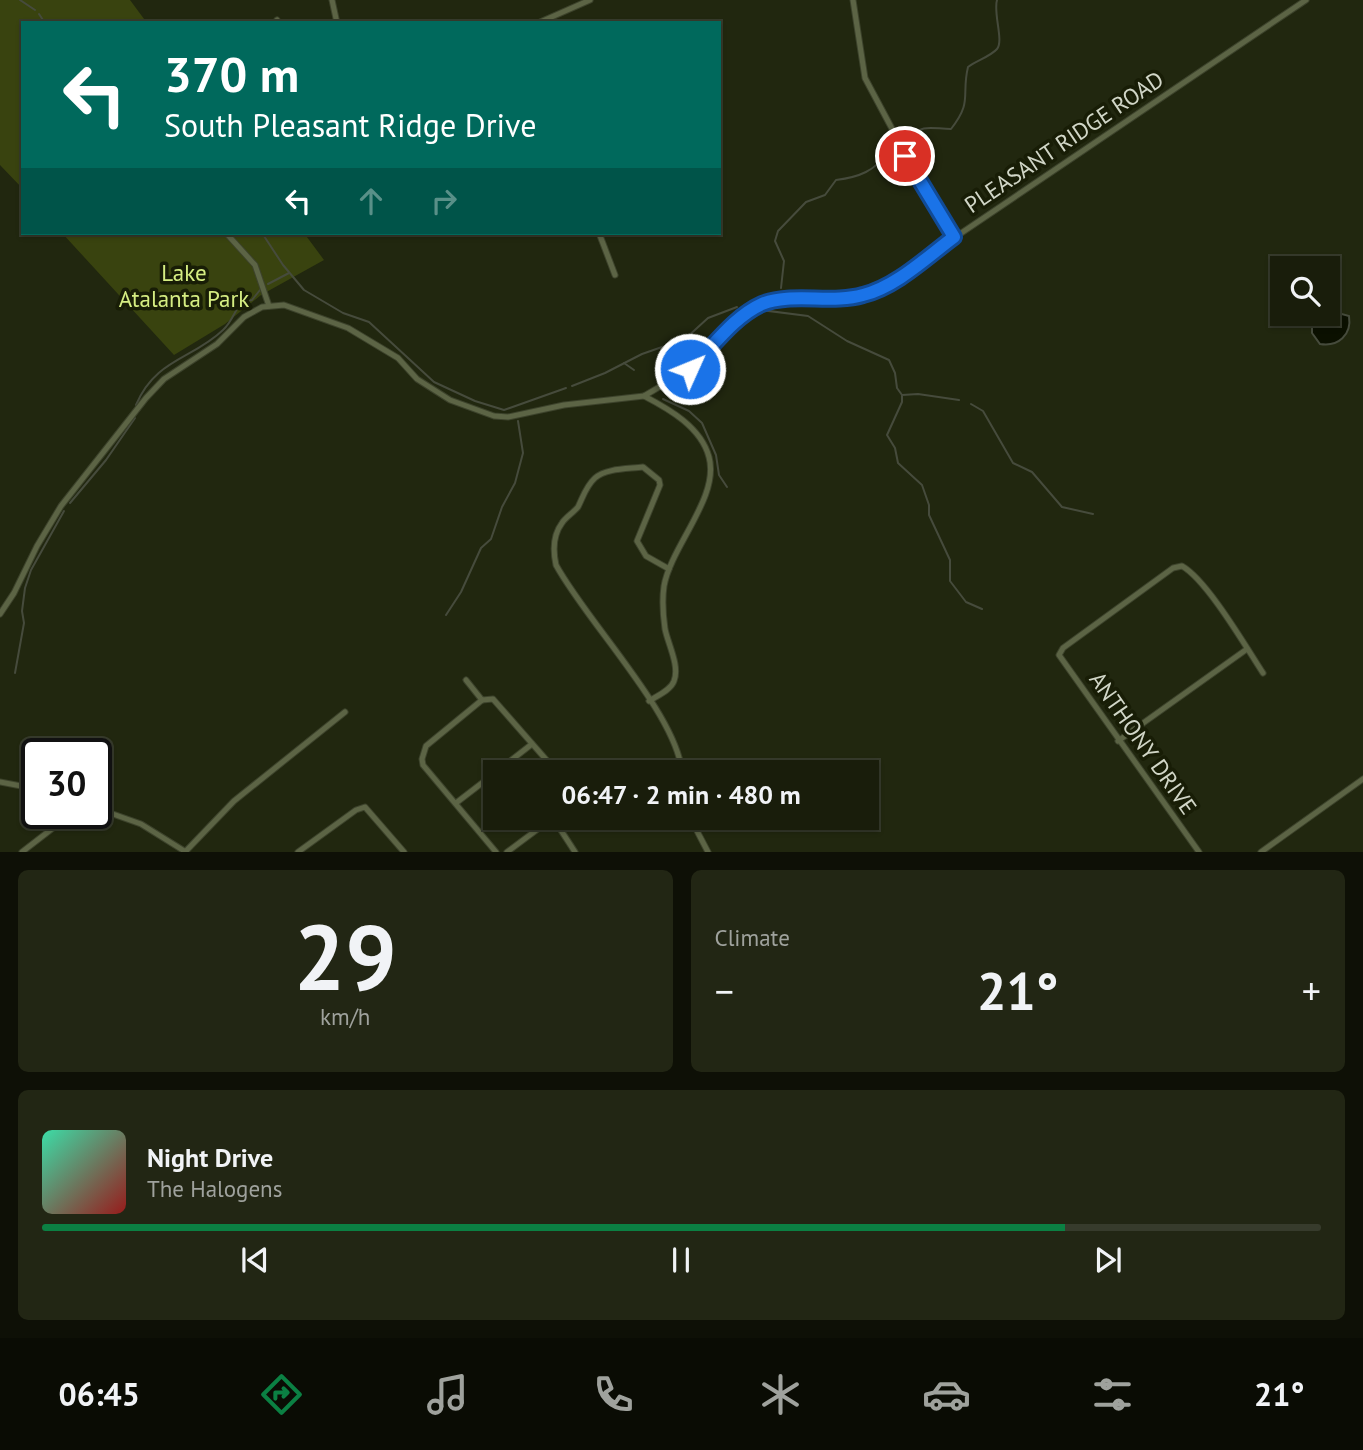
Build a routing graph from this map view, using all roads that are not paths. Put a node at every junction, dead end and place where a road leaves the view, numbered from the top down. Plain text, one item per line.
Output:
1 (332, 0) edge
2 (590, 0) edge
3 (853, 0) edge
4 (1306, 0) edge
5 (337, 21) edge
6 (543, 21) edge
7 (228, 235) edge
8 (600, 235) edge
9 (954, 237) junction
10 (615, 275) dead end
11 (269, 306) junction
12 (644, 396) junction
13 (669, 569) junction
14 (0, 614) edge
15 (1247, 649) junction
16 (1263, 673) dead end
17 (466, 680) dead end
18 (482, 700) junction
19 (649, 701) junction
20 (345, 712) dead end
21 (1118, 741) junction
22 (532, 744) junction
23 (511, 760) edge
24 (546, 760) edge
25 (680, 760) edge
26 (1363, 779) edge
27 (0, 782) edge
28 (483, 782) edge
29 (21, 786) edge
30 (456, 803) junction
31 (112, 814) edge
32 (52, 829) edge
33 (537, 830) edge
34 (561, 830) edge
35 (697, 830) edge
36 (186, 851) edge
37 (22, 852) edge
38 (298, 852) edge
39 (404, 852) edge
40 (496, 852) edge
41 (507, 852) edge
42 (575, 852) edge
43 (708, 852) edge
44 (1199, 852) edge
45 (1261, 852) edge

1 - 5 street
2 - 6 street
3 - 9 street
4 - 9 street, PLEASANT RIDGE ROAD
7 - 11 street
8 - 10 street
9 - 12 street, PLEASANT RIDGE ROAD
11 - 12 street, PLEASANT RIDGE ROAD
11 - 14 street
12 - 13 street
13 - 19 street
13 - 19 street
15 - 16 street
15 - 21 street
15 - 21 street, ANTHONY DRIVE
17 - 18 street
18 - 22 street
18 - 30 street
19 - 25 street
20 - 36 street
21 - 44 street, ANTHONY DRIVE
22 - 23 street
22 - 24 street
26 - 45 street
27 - 29 street
28 - 30 street
30 - 40 street
31 - 36 street
32 - 37 street
33 - 41 street
34 - 42 street
35 - 43 street
38 - 39 street

